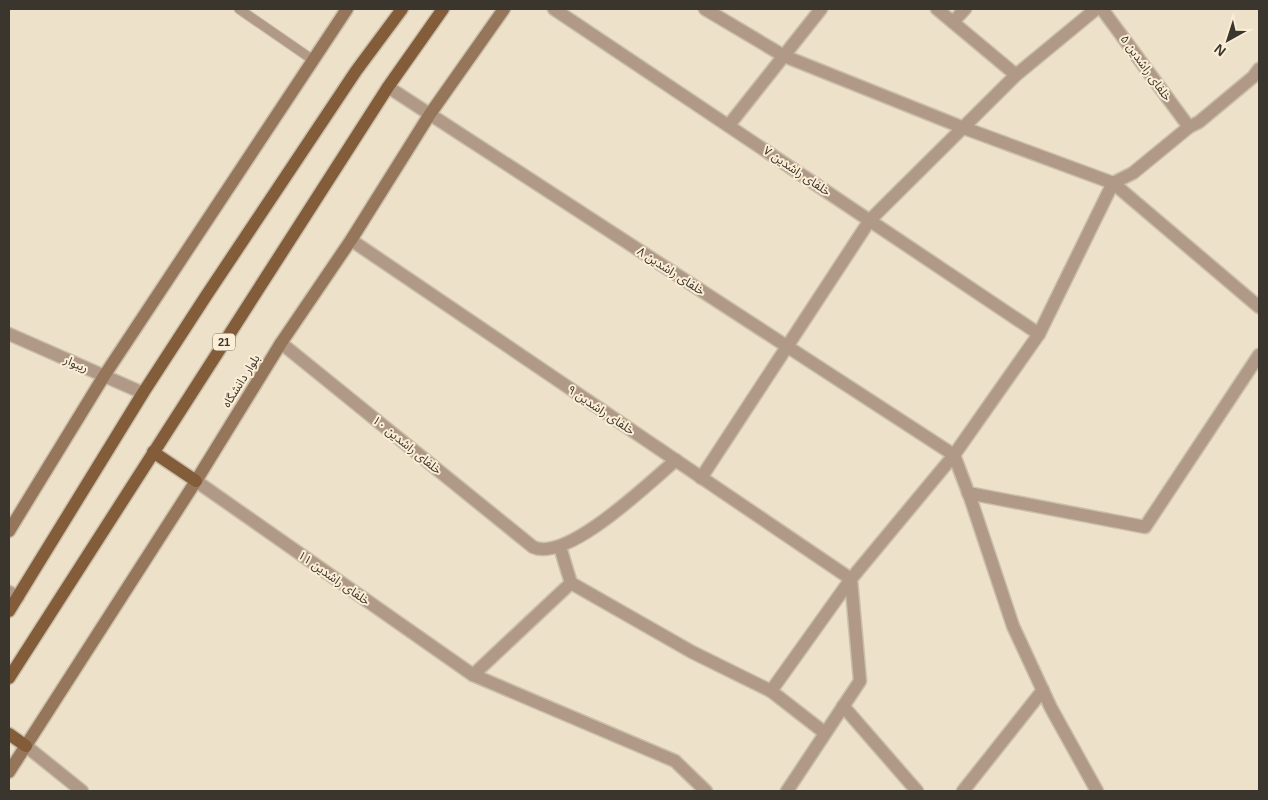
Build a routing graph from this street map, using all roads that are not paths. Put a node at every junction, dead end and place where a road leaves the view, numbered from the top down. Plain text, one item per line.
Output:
1 (239, 9) edge
2 (347, 9) edge
3 (402, 9) edge
4 (443, 9) edge
5 (504, 9) edge
6 (554, 9) edge
7 (705, 9) edge
8 (821, 9) edge
9 (937, 9) edge
10 (965, 9) edge
11 (1096, 9) edge
12 (1102, 9) edge
13 (953, 22) junction
14 (784, 56) junction
15 (313, 60) junction
16 (1259, 69) edge
17 (1016, 75) junction
18 (388, 87) junction
19 (430, 114) junction
20 (729, 125) junction
21 (1189, 127) junction
22 (964, 128) junction
23 (1113, 183) junction
24 (870, 220) junction
25 (351, 240) junction
26 (1259, 307) edge
27 (9, 334) edge
28 (1039, 334) junction
29 (281, 343) junction
30 (787, 347) junction
31 (1259, 355) edge
32 (104, 376) junction
33 (143, 393) junction
34 (153, 452) junction
35 (954, 456) junction
36 (676, 460) junction
37 (701, 478) junction
38 (196, 482) junction
39 (968, 493) junction
40 (9, 531) edge
41 (560, 547) junction
42 (851, 579) junction
43 (571, 583) junction
44 (13, 594) edge
45 (9, 611) edge
46 (473, 675) junction
47 (9, 678) edge
48 (1043, 690) junction
49 (771, 692) junction
50 (843, 706) junction
51 (825, 733) junction
52 (9, 734) edge
53 (26, 746) junction
54 (9, 772) edge
55 (82, 791) edge
56 (706, 791) edge
57 (787, 791) edge
58 (917, 791) edge
59 (963, 791) edge
60 (1097, 791) edge

1 - 15 lane
2 - 15 main road
3 - 33 main road
4 - 18 main road, 21
5 - 19 main road, بلوار دانشگاه
6 - 20 street, خلفای راشدین ۷
7 - 14 street
8 - 14 street
9 - 13 street
10 - 13 street
11 - 17 street
12 - 21 street, خلفای راشدین ۵
13 - 17 street
14 - 20 street
14 - 22 street
15 - 32 main road
16 - 21 street
17 - 22 street
18 - 19 street, خلفای راشدین ۸
18 - 34 main road, 21
19 - 25 main road, بلوار دانشگاه
19 - 30 street, خلفای راشدین ۸
20 - 24 street, خلفای راشدین ۷
21 - 23 street
22 - 23 street
22 - 24 street
23 - 26 street
23 - 28 street
24 - 28 street, خلفای راشدین ۷
24 - 30 street
25 - 29 main road, بلوار دانشگاه
25 - 36 street, خلفای راشدین ۹
27 - 32 street, ریبوار
28 - 35 street
29 - 38 main road, بلوار دانشگاه
29 - 41 street, خلفای راشدین ۱۰
30 - 35 street, خلفای راشدین ۸
30 - 37 street
31 - 39 street
32 - 33 street, ریبوار
32 - 40 main road
33 - 44 main road
34 - 38 main road
34 - 47 main road, 21
35 - 39 street
35 - 42 street
36 - 37 street, خلفای راشدین ۹
36 - 41 street
37 - 42 street, خلفای راشدین ۹
38 - 46 street, خلفای راشدین ۱۱
38 - 53 main road, بلوار دانشگاه
39 - 48 street
41 - 43 street
42 - 49 street
42 - 50 street
43 - 46 street
43 - 49 street
44 - 45 main road
46 - 56 street, خلفای راشدین ۱۱
48 - 59 street
48 - 60 street
49 - 51 street
50 - 51 street
50 - 58 street
51 - 57 street
52 - 53 main road
53 - 54 main road, بلوار دانشگاه
53 - 55 street

